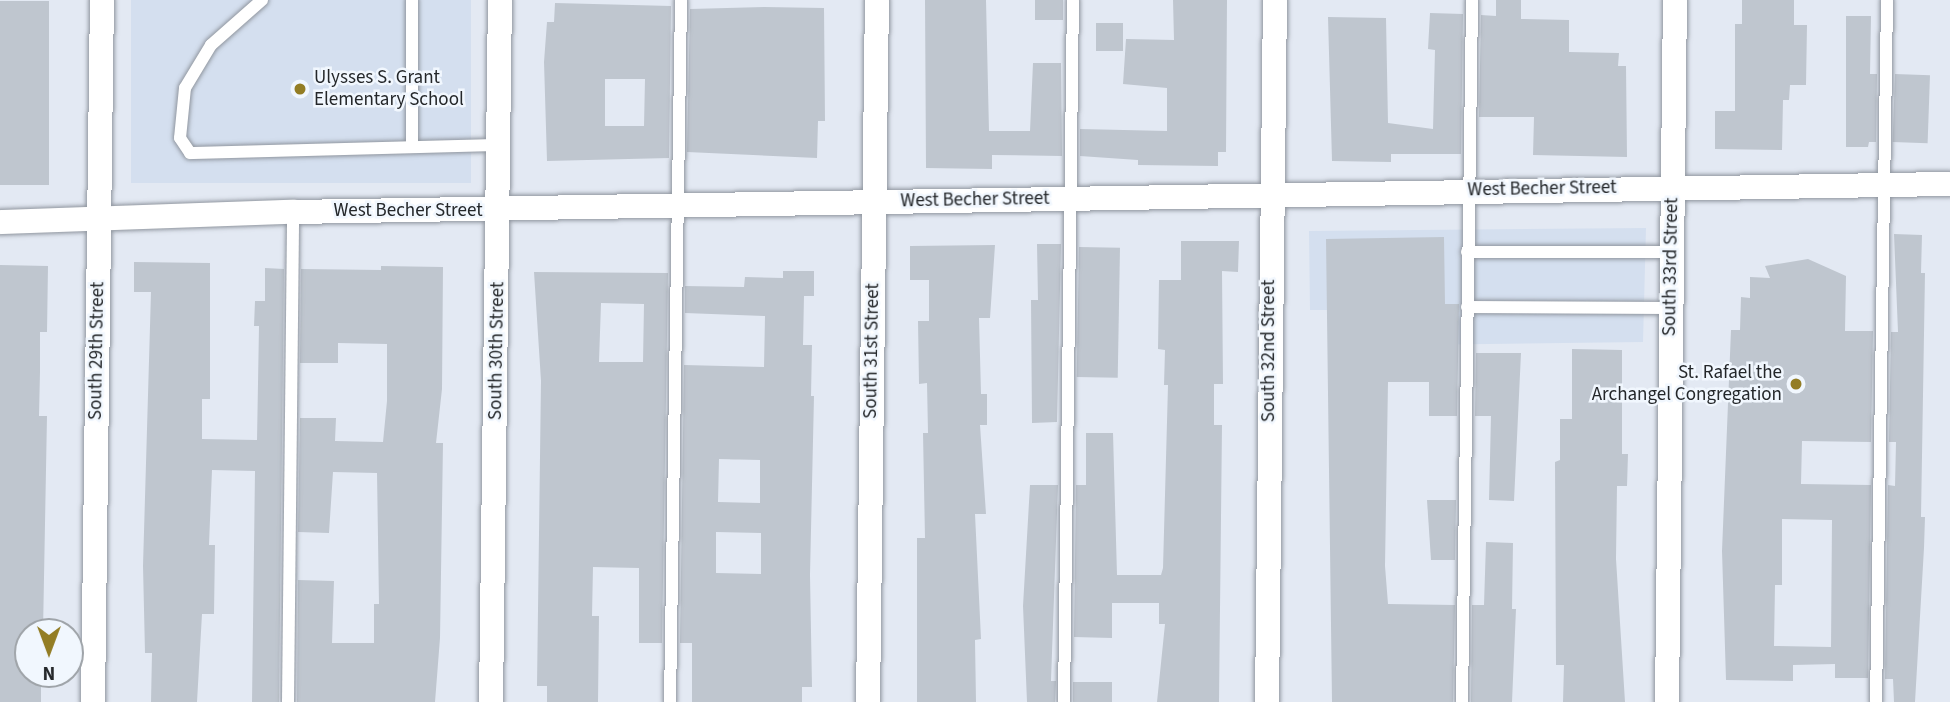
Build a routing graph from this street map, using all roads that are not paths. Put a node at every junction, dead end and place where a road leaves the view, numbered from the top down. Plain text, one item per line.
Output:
1 (102, 0) edge
2 (262, 0) edge
3 (412, 0) edge
4 (500, 0) edge
5 (681, 0) edge
6 (877, 0) edge
7 (1073, 0) edge
8 (1275, 0) edge
9 (1472, 0) edge
10 (1675, 0) edge
11 (1887, 0) edge
12 (499, 145) junction
13 (412, 146) junction
14 (1886, 184) junction
15 (1950, 184) edge
16 (1672, 187) junction
17 (1468, 189) junction
18 (1270, 194) junction
19 (1069, 198) junction
20 (874, 202) junction
21 (676, 206) junction
22 (499, 210) junction
23 (293, 212) junction
24 (99, 219) junction
25 (0, 222) edge
26 (1467, 252) junction
27 (1671, 252) junction
28 (1467, 307) junction
29 (1670, 308) junction
30 (93, 702) edge
31 (288, 702) edge
32 (491, 702) edge
33 (670, 702) edge
34 (868, 702) edge
35 (1064, 702) edge
36 (1267, 702) edge
37 (1462, 702) edge
38 (1667, 702) edge
39 (1876, 702) edge

1 - 24 street, South 29th Street
2 - 13 lane
3 - 13 lane
4 - 12 street, South 30th Street
5 - 21 lane
6 - 20 street, South 31st Street
7 - 19 lane
8 - 18 street, South 32nd Street
9 - 17 lane
10 - 16 street, South 33rd Street
11 - 14 lane
12 - 13 lane
12 - 22 street, South 30th Street
14 - 15 street, West Becher Street
14 - 16 street, West Becher Street
14 - 39 lane
16 - 17 street, West Becher Street
16 - 27 street, South 33rd Street
17 - 18 street, West Becher Street
17 - 26 lane
18 - 19 street, West Becher Street
18 - 36 street, South 32nd Street
19 - 20 street, West Becher Street
19 - 35 lane
20 - 21 street, West Becher Street
20 - 34 street, South 31st Street
21 - 22 street, West Becher Street
21 - 33 lane
22 - 23 street, West Becher Street
22 - 32 street, South 30th Street
23 - 24 street, West Becher Street
23 - 31 lane
24 - 25 street, West Becher Street
24 - 30 street, South 29th Street
26 - 27 lane
26 - 28 lane
27 - 29 street, South 33rd Street
28 - 29 lane
28 - 37 lane
29 - 38 street, South 33rd Street

